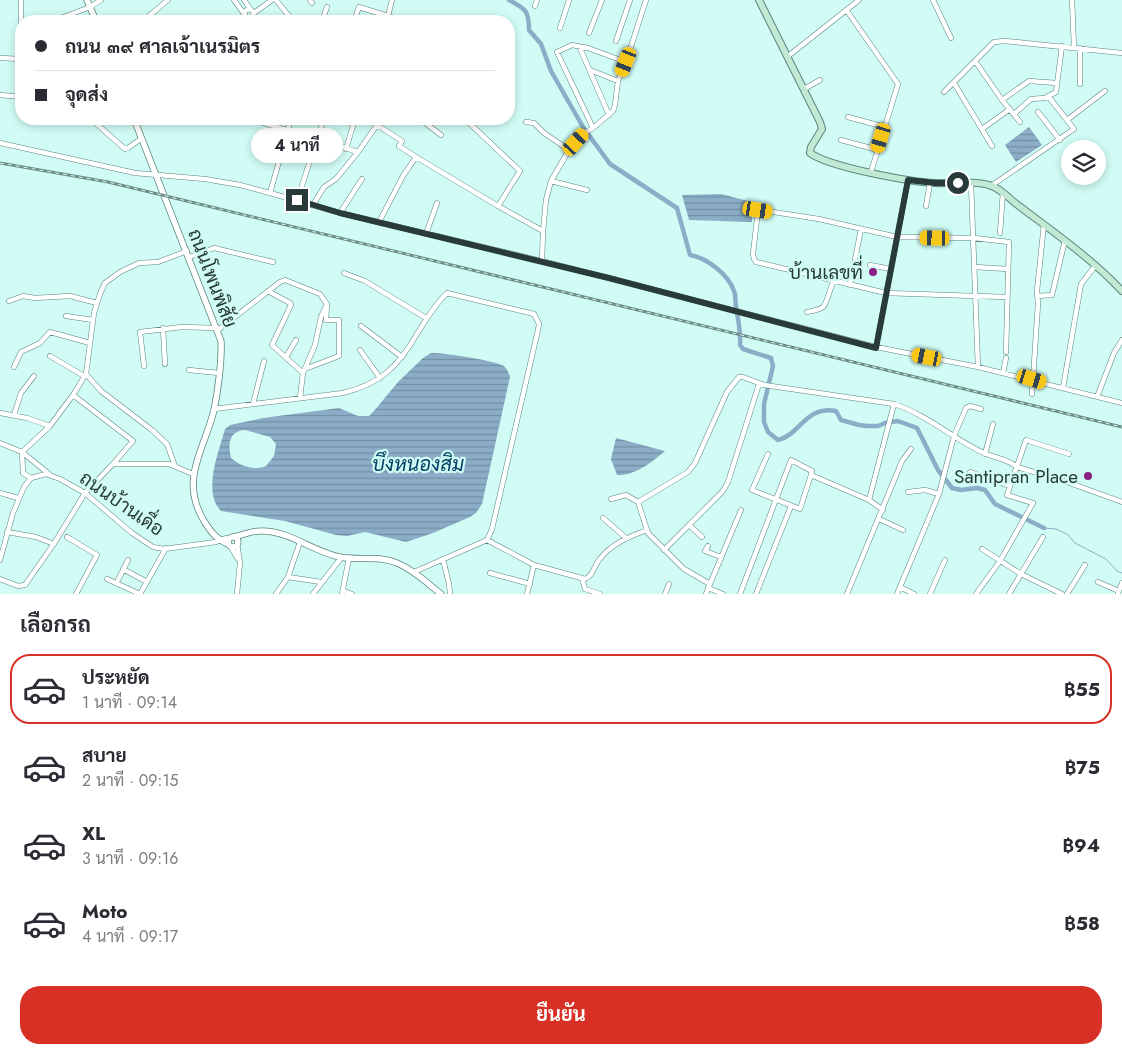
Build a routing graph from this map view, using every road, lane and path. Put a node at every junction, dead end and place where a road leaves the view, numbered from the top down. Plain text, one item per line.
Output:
1 (21, 0) edge
2 (87, 0) edge
3 (101, 0) edge
4 (168, 0) edge
5 (234, 0) edge
6 (244, 0) edge
7 (272, 0) edge
8 (276, 0) edge
9 (361, 0) edge
10 (392, 0) edge
11 (537, 0) edge
12 (569, 0) edge
13 (602, 0) edge
14 (630, 0) edge
15 (646, 0) edge
16 (759, 0) edge
17 (859, 0) edge
18 (934, 0) edge
19 (1072, 0) edge
20 (327, 6) dead end
21 (535, 6) dead end
22 (90, 7) junction
23 (359, 7) junction
24 (847, 10) junction
25 (21, 15) edge
26 (69, 15) edge
27 (93, 15) edge
28 (150, 15) edge
29 (245, 15) edge
30 (252, 15) edge
31 (254, 15) edge
32 (288, 15) edge
33 (324, 15) edge
34 (356, 15) edge
35 (378, 15) edge
36 (388, 15) edge
37 (560, 28) dead end
38 (589, 33) dead end
39 (951, 38) dead end
40 (616, 41) dead end
41 (579, 46) junction
42 (1062, 46) junction
43 (1074, 47) junction
44 (1080, 48) junction
45 (1122, 53) edge
46 (787, 57) junction
47 (0, 58) edge
48 (15, 59) edge
49 (975, 61) junction
50 (626, 62) junction
51 (590, 70) junction
52 (820, 80) dead end
53 (618, 81) junction
54 (954, 83) junction
55 (1057, 83) junction
56 (1080, 84) dead end
57 (804, 89) junction
58 (1105, 91) dead end
59 (944, 92) dead end
60 (0, 95) edge
61 (15, 96) edge
62 (1048, 96) junction
63 (1002, 100) junction
64 (1010, 109) junction
65 (1038, 112) dead end
66 (609, 114) junction
67 (1014, 114) junction
68 (848, 117) dead end
69 (1067, 120) junction
70 (526, 122) dead end
71 (1020, 122) dead end
72 (98, 125) edge
73 (137, 125) edge
74 (271, 125) edge
75 (289, 125) edge
76 (322, 125) edge
77 (353, 125) edge
78 (428, 125) edge
79 (471, 125) edge
80 (377, 126) joint
81 (885, 127) junction
82 (592, 129) junction
83 (288, 130) junction
84 (982, 130) junction
85 (441, 135) dead end
86 (142, 138) junction
87 (317, 140) junction
88 (841, 140) dead end
89 (1060, 140) junction
90 (0, 143) edge
91 (992, 146) dead end
92 (346, 149) junction
93 (569, 150) junction
94 (878, 150) junction
95 (358, 152) junction
96 (416, 157) junction
97 (871, 172) junction
98 (157, 175) junction
99 (362, 179) dead end
100 (908, 180) junction
101 (552, 181) junction
102 (930, 183) junction
103 (972, 183) junction
104 (991, 186) junction
105 (587, 190) dead end
106 (1003, 192) junction
107 (270, 193) junction
108 (297, 200) junction
109 (437, 203) dead end
110 (313, 205) junction
111 (498, 206) junction
112 (926, 206) dead end
113 (340, 213) junction
114 (379, 222) junction
115 (1044, 224) junction
116 (861, 229) junction
117 (543, 231) junction
118 (1000, 233) dead end
119 (426, 234) junction
120 (897, 237) junction
121 (974, 238) junction
122 (1065, 240) junction
123 (187, 250) junction
124 (189, 257) junction
125 (273, 262) dead end
126 (542, 262) junction
127 (870, 265) dead end
128 (1095, 266) junction
129 (975, 267) junction
130 (891, 269) junction
131 (1008, 269) junction
132 (344, 273) dead end
133 (834, 281) junction
134 (850, 285) junction
135 (268, 291) junction
136 (1122, 291) edge
137 (886, 293) junction
138 (976, 296) junction
139 (1037, 296) junction
140 (1006, 297) junction
141 (9, 301) dead end
142 (97, 303) junction
143 (326, 304) junction
144 (807, 312) dead end
145 (66, 316) dead end
146 (426, 318) junction
147 (93, 320) junction
148 (361, 326) dead end
149 (163, 328) junction
150 (218, 329) junction
151 (296, 340) dead end
152 (1122, 340) edge
153 (90, 343) junction
154 (876, 348) junction
155 (360, 350) dead end
156 (1006, 352) dead end
157 (50, 356) dead end
158 (286, 357) junction
159 (402, 357) junction
160 (1006, 358) dead end
161 (264, 361) dead end
162 (166, 364) dead end
163 (144, 366) dead end
164 (14, 367) dead end
165 (978, 367) junction
166 (189, 370) dead end
167 (304, 371) junction
168 (219, 373) junction
169 (1003, 373) junction
170 (85, 375) junction
171 (34, 376) dead end
172 (380, 378) junction
173 (1032, 381) junction
174 (762, 385) junction
175 (1063, 388) junction
176 (74, 394) junction
177 (1032, 394) dead end
178 (1097, 397) junction
179 (300, 398) junction
180 (1122, 403) edge
181 (253, 404) junction
182 (894, 404) junction
183 (981, 409) dead end
184 (214, 410) junction
185 (0, 413) edge
186 (14, 415) junction
187 (992, 424) dead end
188 (50, 426) junction
189 (954, 436) junction
190 (0, 443) edge
191 (911, 449) dead end
192 (22, 452) junction
193 (768, 454) dead end
194 (985, 454) junction
195 (1069, 454) dead end
196 (113, 464) junction
197 (175, 466) junction
198 (1017, 467) junction
199 (970, 472) dead end
200 (193, 474) junction
201 (49, 475) junction
202 (811, 475) junction
203 (32, 478) junction
204 (1010, 486) junction
205 (908, 492) dead end
206 (0, 493) edge
207 (85, 493) junction
208 (939, 494) junction
209 (18, 498) junction
210 (611, 499) dead end
211 (869, 500) junction
212 (776, 501) junction
213 (638, 502) junction
214 (1122, 502) edge
215 (791, 506) junction
216 (741, 510) dead end
217 (883, 510) junction
218 (603, 518) dead end
219 (879, 520) junction
220 (689, 525) junction
221 (647, 530) junction
222 (903, 530) dead end
223 (7, 532) junction
224 (67, 537) dead end
225 (702, 537) dead end
226 (1043, 537) dead end
227 (626, 538) junction
228 (488, 540) junction
229 (230, 541) junction
230 (300, 542) junction
231 (54, 544) junction
232 (708, 546) dead end
233 (166, 548) junction
234 (982, 549) dead end
235 (664, 550) junction
236 (721, 556) junction
237 (341, 558) junction
238 (349, 558) junction
239 (443, 559) junction
240 (0, 560) edge
241 (128, 560) dead end
242 (945, 560) dead end
243 (1000, 561) junction
244 (534, 565) junction
245 (1085, 565) dead end
246 (123, 569) junction
247 (414, 572) junction
248 (490, 572) dead end
249 (1021, 574) junction
250 (288, 577) junction
251 (582, 578) junction
252 (0, 579) edge
253 (107, 579) dead end
254 (118, 580) dead end
255 (147, 582) junction
256 (321, 582) junction
257 (1098, 582) dead end
258 (1122, 583) edge
259 (530, 584) junction
260 (669, 584) dead end
261 (709, 586) junction
262 (900, 587) junction
263 (343, 593) edge
264 (1118, 593) edge
265 (76, 594) edge
266 (140, 594) edge
267 (237, 594) edge
268 (276, 594) edge
269 (313, 594) edge
270 (352, 594) edge
271 (441, 594) edge
272 (450, 594) edge
273 (527, 594) edge
274 (600, 594) edge
275 (664, 594) edge
276 (706, 594) edge
277 (723, 594) edge
278 (740, 594) edge
279 (756, 594) edge
280 (847, 594) edge
281 (897, 594) edge
282 (914, 594) edge
283 (930, 594) edge
284 (976, 594) edge
285 (1009, 594) edge
286 (1062, 594) edge
287 (1067, 594) edge

1 - 25 street
2 - 22 street
3 - 22 street
4 - 28 street
5 - 29 street
6 - 30 street
7 - 31 street
8 - 32 street
9 - 23 street
10 - 36 street
11 - 21 street
12 - 37 street
13 - 38 street
14 - 40 street
15 - 50 street
16 - 46 main road
17 - 24 street
18 - 39 street
19 - 43 street
20 - 33 street
22 - 26 street
22 - 27 street
23 - 34 street
23 - 35 street
24 - 46 street
24 - 81 street
41 - 50 street
41 - 51 street
41 - 82 street
42 - 43 street
42 - 49 street
42 - 55 street
43 - 44 street
44 - 45 street
44 - 56 street
46 - 57 main road
47 - 48 street
49 - 54 street
49 - 63 street
50 - 53 street
51 - 53 street
51 - 66 street
52 - 57 street
53 - 66 street
54 - 59 street
54 - 84 street
55 - 62 street
55 - 63 street
57 - 97 main road
58 - 69 street
60 - 61 street
62 - 67 street
62 - 69 street
63 - 64 street
64 - 67 street
64 - 84 street
65 - 89 street
66 - 82 street
67 - 71 street
68 - 81 street
69 - 89 street
70 - 93 street
72 - 86 street
73 - 86 street, ถนนโพนพิสัย
74 - 83 street
75 - 83 street
76 - 87 street
77 - 92 street
78 - 85 street
79 - 111 street
80 - 95 street
80 - 96 street
81 - 94 street
82 - 93 street
83 - 87 street
83 - 107 street
84 - 91 street
86 - 98 street, ถนนโพนพิสัย
87 - 92 street
87 - 108 street
88 - 94 street
89 - 104 street
90 - 98 street
92 - 95 street
93 - 101 street
94 - 97 street
95 - 110 street
96 - 111 street
96 - 114 street
97 - 100 main road
98 - 107 street
98 - 123 street, ถนนโพนพิสัย
99 - 113 street
100 - 102 main road
100 - 120 street
101 - 105 street
101 - 117 street
102 - 103 main road
102 - 112 street
103 - 104 main road
103 - 121 street
104 - 106 main road
106 - 115 main road
106 - 118 street
107 - 108 street
108 - 110 street
109 - 119 street
110 - 113 street
111 - 117 street
113 - 114 street
114 - 119 street
115 - 122 main road
115 - 139 street
116 - 120 street
116 - 133 street
116 - 134 street
117 - 126 street
119 - 126 street
120 - 121 street
120 - 130 street
121 - 129 street
121 - 131 street
122 - 128 main road
122 - 139 street
123 - 124 street, ถนนโพนพิสัย
123 - 142 street
124 - 125 street
124 - 150 street, ถนนโพนพิสัย
126 - 154 street
127 - 130 street
128 - 136 main road
128 - 175 street
129 - 131 street
129 - 138 street
130 - 137 street
131 - 140 street
132 - 146 street
133 - 134 street
133 - 144 street
134 - 137 street
135 - 143 street
135 - 150 street
135 - 158 street
137 - 138 street
137 - 154 street
138 - 140 street
138 - 165 street
139 - 173 street
140 - 156 street
141 - 142 street
142 - 147 street
143 - 167 street
143 - 167 street
145 - 147 street
146 - 159 street
146 - 228 street
147 - 153 street
148 - 159 street
149 - 150 street
149 - 162 street
149 - 163 street
150 - 168 street, ถนนโพนพิสัย
151 - 158 street
152 - 178 street
153 - 164 street
153 - 170 street
154 - 165 street
155 - 172 street
157 - 170 street
158 - 167 street
159 - 172 street
160 - 169 street
161 - 181 street
165 - 169 street
166 - 168 street
167 - 179 street
168 - 184 street, ถนนโพนพิสัย
169 - 173 street
170 - 176 street
170 - 197 street
171 - 186 street
172 - 179 street
173 - 175 street
173 - 177 street
174 - 182 street
174 - 213 street
174 - 220 street
175 - 178 street
176 - 188 street
176 - 196 street
178 - 180 street
179 - 181 street
181 - 184 street
182 - 189 street
182 - 211 street
183 - 189 street
184 - 200 street, ถนนโพนพิสัย
185 - 186 street
186 - 188 street
187 - 194 street
188 - 192 street
189 - 194 street
189 - 208 street
190 - 192 street
191 - 217 street
192 - 201 street
192 - 203 street
193 - 212 street
194 - 198 street
195 - 198 street
196 - 197 street
196 - 207 street
197 - 200 street
198 - 204 street
198 - 214 street
199 - 204 street
200 - 229 street, ถนนโพนพิสัย
201 - 203 street
201 - 207 street, ถนนบ้านเดื่อ
202 - 211 street
202 - 212 street
202 - 215 street
203 - 209 street
204 - 243 street
205 - 208 street
206 - 209 street
207 - 231 street
207 - 233 street, ถนนบ้านเดื่อ
208 - 262 street
209 - 223 street
210 - 213 street
211 - 217 street
212 - 215 street
212 - 278 street
213 - 221 street
215 - 279 street
216 - 236 street
217 - 219 street
218 - 227 street
219 - 222 street
219 - 280 street
220 - 225 street
220 - 235 street
221 - 227 street
221 - 235 street
223 - 231 street
223 - 240 street
224 - 265 street
226 - 249 street
227 - 251 street
228 - 239 street
228 - 244 street
229 - 230 street
229 - 233 street, ถนนบ้านเดื่อ
229 - 267 street
230 - 237 street
230 - 250 street
231 - 252 street
232 - 236 street
233 - 255 street
234 - 243 street
235 - 261 street
236 - 261 street
237 - 238 street
237 - 256 street
238 - 247 street
238 - 263 street
239 - 247 street
239 - 272 street
241 - 246 street
242 - 283 street
243 - 249 street
243 - 284 street
244 - 251 street
244 - 259 street
245 - 287 street
246 - 254 street
246 - 255 street
247 - 271 street
248 - 259 street
249 - 285 street
249 - 286 street
250 - 256 street
250 - 268 street
251 - 274 street
253 - 266 street
255 - 266 street
256 - 269 street
257 - 264 street
258 - 264 street
259 - 273 street
260 - 275 street
261 - 276 street
261 - 277 street
262 - 281 street
262 - 282 street
263 - 270 street

